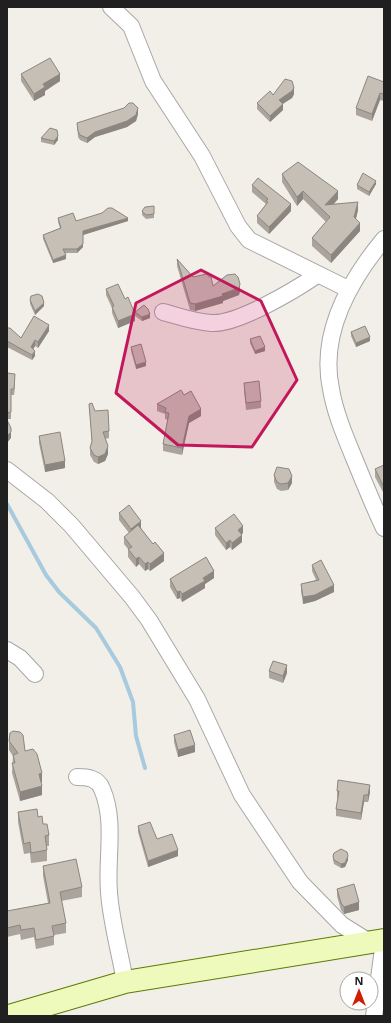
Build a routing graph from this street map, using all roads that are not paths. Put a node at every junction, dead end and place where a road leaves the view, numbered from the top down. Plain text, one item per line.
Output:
1 (111, 7) edge
2 (384, 239) edge
3 (317, 275) junction
4 (348, 289) junction
5 (162, 312) dead end
6 (7, 470) edge
7 (384, 528) edge
8 (7, 650) edge
9 (35, 674) dead end
10 (77, 776) dead end
11 (384, 940) edge
12 (125, 982) junction
13 (9, 1016) edge
14 (374, 1016) edge

1 - 3 street
2 - 4 street
3 - 4 street
3 - 5 street
4 - 7 street
6 - 11 street
8 - 9 street
10 - 12 street
11 - 12 street
11 - 14 street
12 - 13 street

